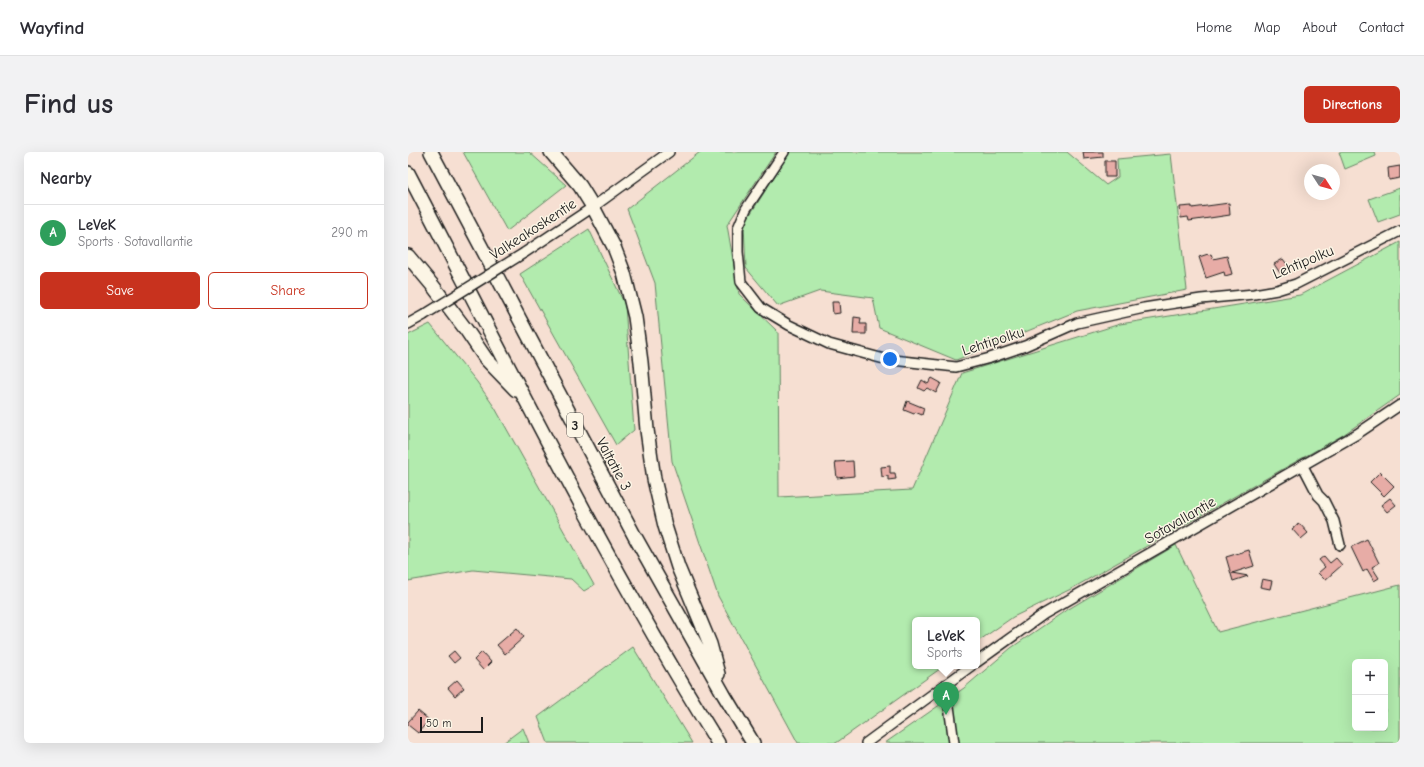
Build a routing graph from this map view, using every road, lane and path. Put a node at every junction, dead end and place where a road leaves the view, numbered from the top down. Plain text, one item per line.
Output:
1 (431, 152) edge
2 (551, 152) edge
3 (669, 152) edge
4 (784, 152) edge
5 (408, 173) edge
6 (593, 207) junction
7 (1400, 231) edge
8 (408, 256) edge
9 (408, 324) edge
10 (526, 399) junction
11 (1400, 405) edge
12 (1303, 466) junction
13 (1340, 545) dead end
14 (980, 660) edge
15 (967, 669) edge
16 (946, 684) junction
17 (724, 695) junction
18 (718, 743) edge
19 (754, 743) edge
20 (866, 743) edge
21 (954, 743) edge

1 - 17 highway, Valtatie 3 / 3
2 - 6 highway
3 - 6 street, Valkeakoskentie
4 - 7 street, Lehtipolku
5 - 10 highway, 3
6 - 9 street, Valkeakoskentie, bridge
6 - 17 highway
8 - 10 highway
10 - 18 highway, 3
11 - 12 street, Sotavallantie
12 - 13 street
12 - 14 street, Sotavallantie
15 - 16 street
16 - 20 street
16 - 21 street
17 - 19 highway, Valtatie 3 / 3

